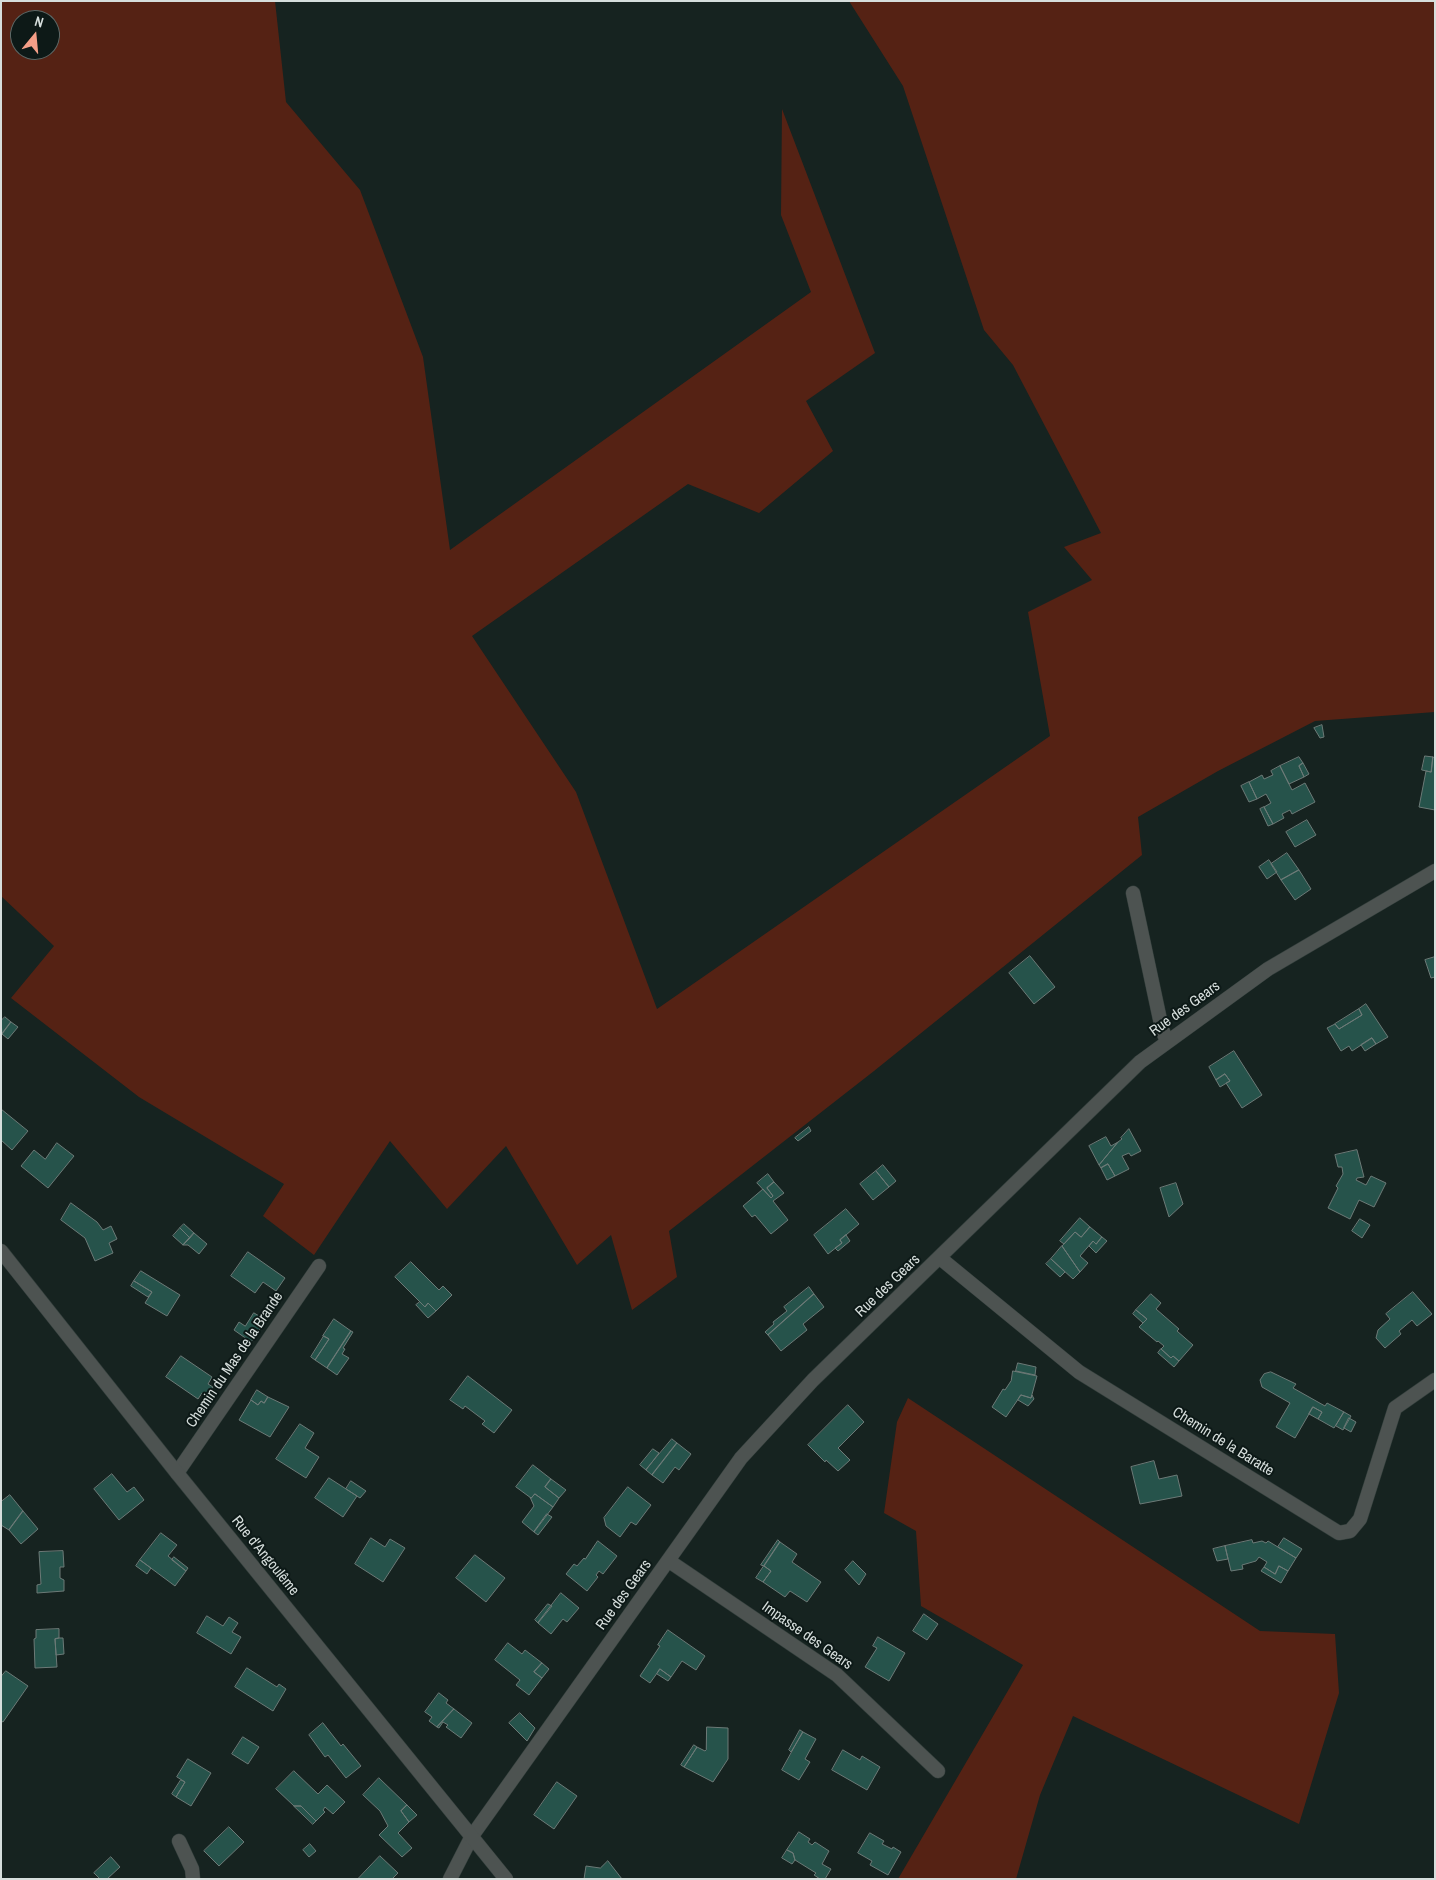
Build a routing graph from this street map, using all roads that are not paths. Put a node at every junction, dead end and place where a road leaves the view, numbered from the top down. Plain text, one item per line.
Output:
1 (1435, 871) edge
2 (1134, 893) dead end
3 (1167, 1042) junction
4 (1, 1250) edge
5 (940, 1258) junction
6 (319, 1266) dead end
7 (1435, 1380) edge
8 (177, 1473) junction
9 (668, 1561) junction
10 (938, 1771) dead end
11 (472, 1836) junction
12 (179, 1841) dead end
13 (193, 1879) edge
14 (450, 1879) edge
15 (506, 1879) edge

1 - 3 street, Rue des Gears
2 - 3 street
3 - 5 street, Rue des Gears
4 - 8 street, Rue d'Angoulême
5 - 7 street, Chemin de la Baratte
5 - 9 street, Rue des Gears
6 - 8 street, Chemin du Mas de la Brande
8 - 11 street, Rue d'Angoulême
9 - 10 street, Impasse des Gears
9 - 11 street, Rue des Gears
11 - 14 street, Rue des Gears
11 - 15 street, Rue d'Angoulême
12 - 13 street

